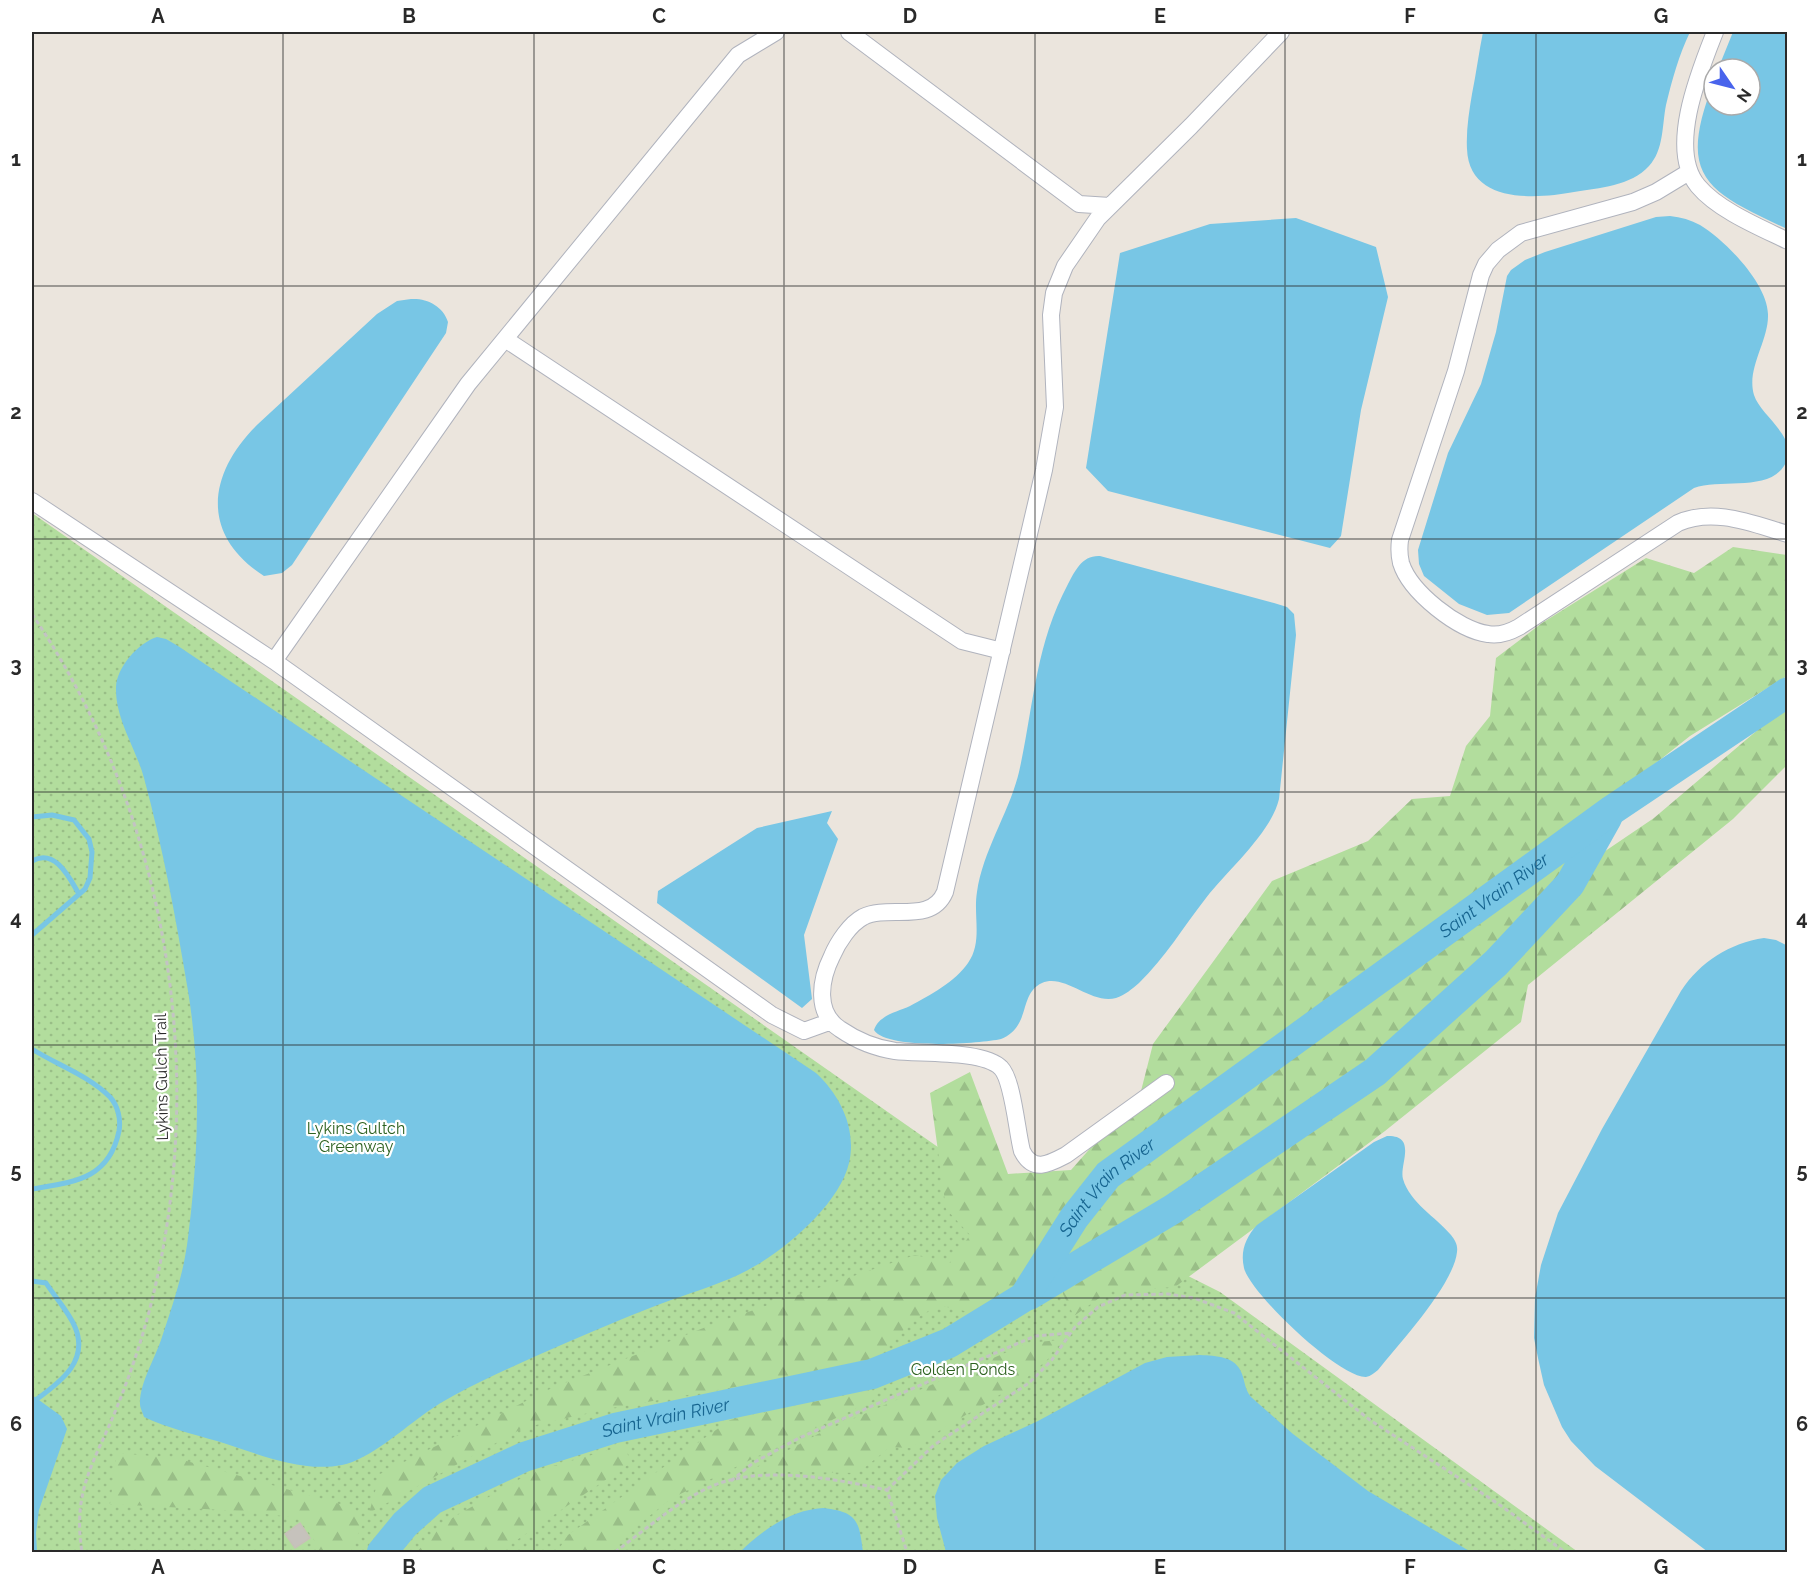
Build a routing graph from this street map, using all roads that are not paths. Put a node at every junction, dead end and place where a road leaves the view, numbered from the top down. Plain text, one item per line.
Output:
1 (776, 32) edge
2 (849, 32) edge
3 (1281, 32) edge
4 (1715, 32) edge
5 (1689, 172) junction
6 (1110, 206) junction
7 (1788, 241) edge
8 (505, 339) junction
9 (32, 501) edge
10 (1788, 534) edge
11 (1002, 651) junction
12 (274, 661) junction
13 (829, 1022) junction
14 (1166, 1083) dead end

1 - 8 lane
2 - 6 lane
3 - 6 lane
4 - 5 lane
5 - 7 lane
5 - 10 lane
6 - 11 lane
8 - 11 lane
8 - 12 lane
9 - 12 lane
11 - 13 lane
12 - 13 lane
13 - 14 lane

